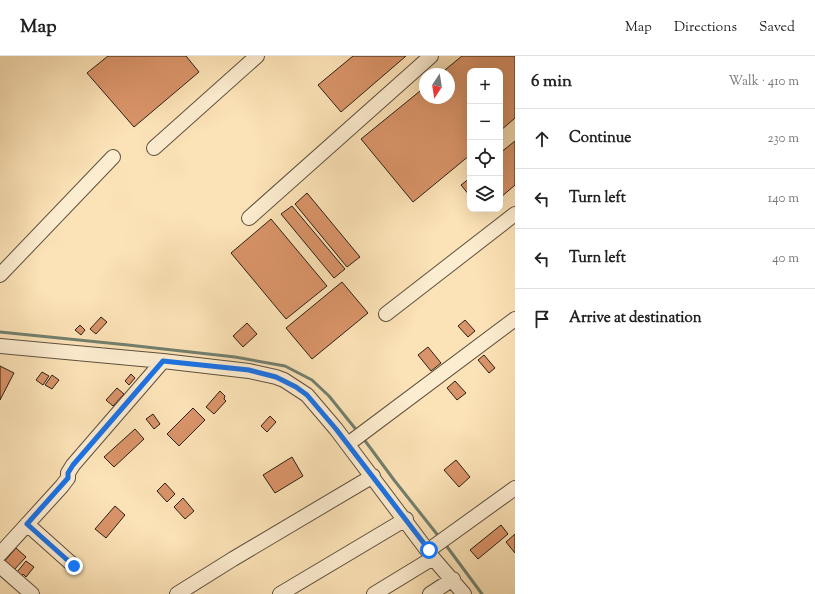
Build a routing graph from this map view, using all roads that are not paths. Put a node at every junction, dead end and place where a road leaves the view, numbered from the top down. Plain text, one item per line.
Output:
1 (258, 56) edge
2 (431, 56) edge
3 (154, 148) dead end
4 (113, 157) dead end
5 (515, 214) edge
6 (249, 218) dead end
7 (0, 275) edge
8 (386, 314) dead end
9 (515, 319) edge
10 (0, 346) edge
11 (163, 361) junction
12 (357, 437) junction
13 (373, 476) junction
14 (515, 488) edge
15 (406, 519) junction
16 (27, 524) junction
17 (432, 552) junction
18 (0, 554) edge
19 (0, 566) edge
20 (74, 566) dead end
21 (453, 579) junction
22 (32, 594) edge
23 (177, 594) edge
24 (280, 594) edge
25 (374, 594) edge
26 (430, 594) edge
27 (464, 594) edge

1 - 3 street
2 - 6 street
4 - 7 street
5 - 8 street
9 - 12 street
10 - 11 street
11 - 12 street
11 - 16 street
12 - 13 street
13 - 15 street
13 - 23 street
14 - 17 street
15 - 17 street
15 - 24 street
16 - 18 street
16 - 20 street
17 - 21 street
17 - 25 street
19 - 22 street
21 - 26 street
21 - 27 street

